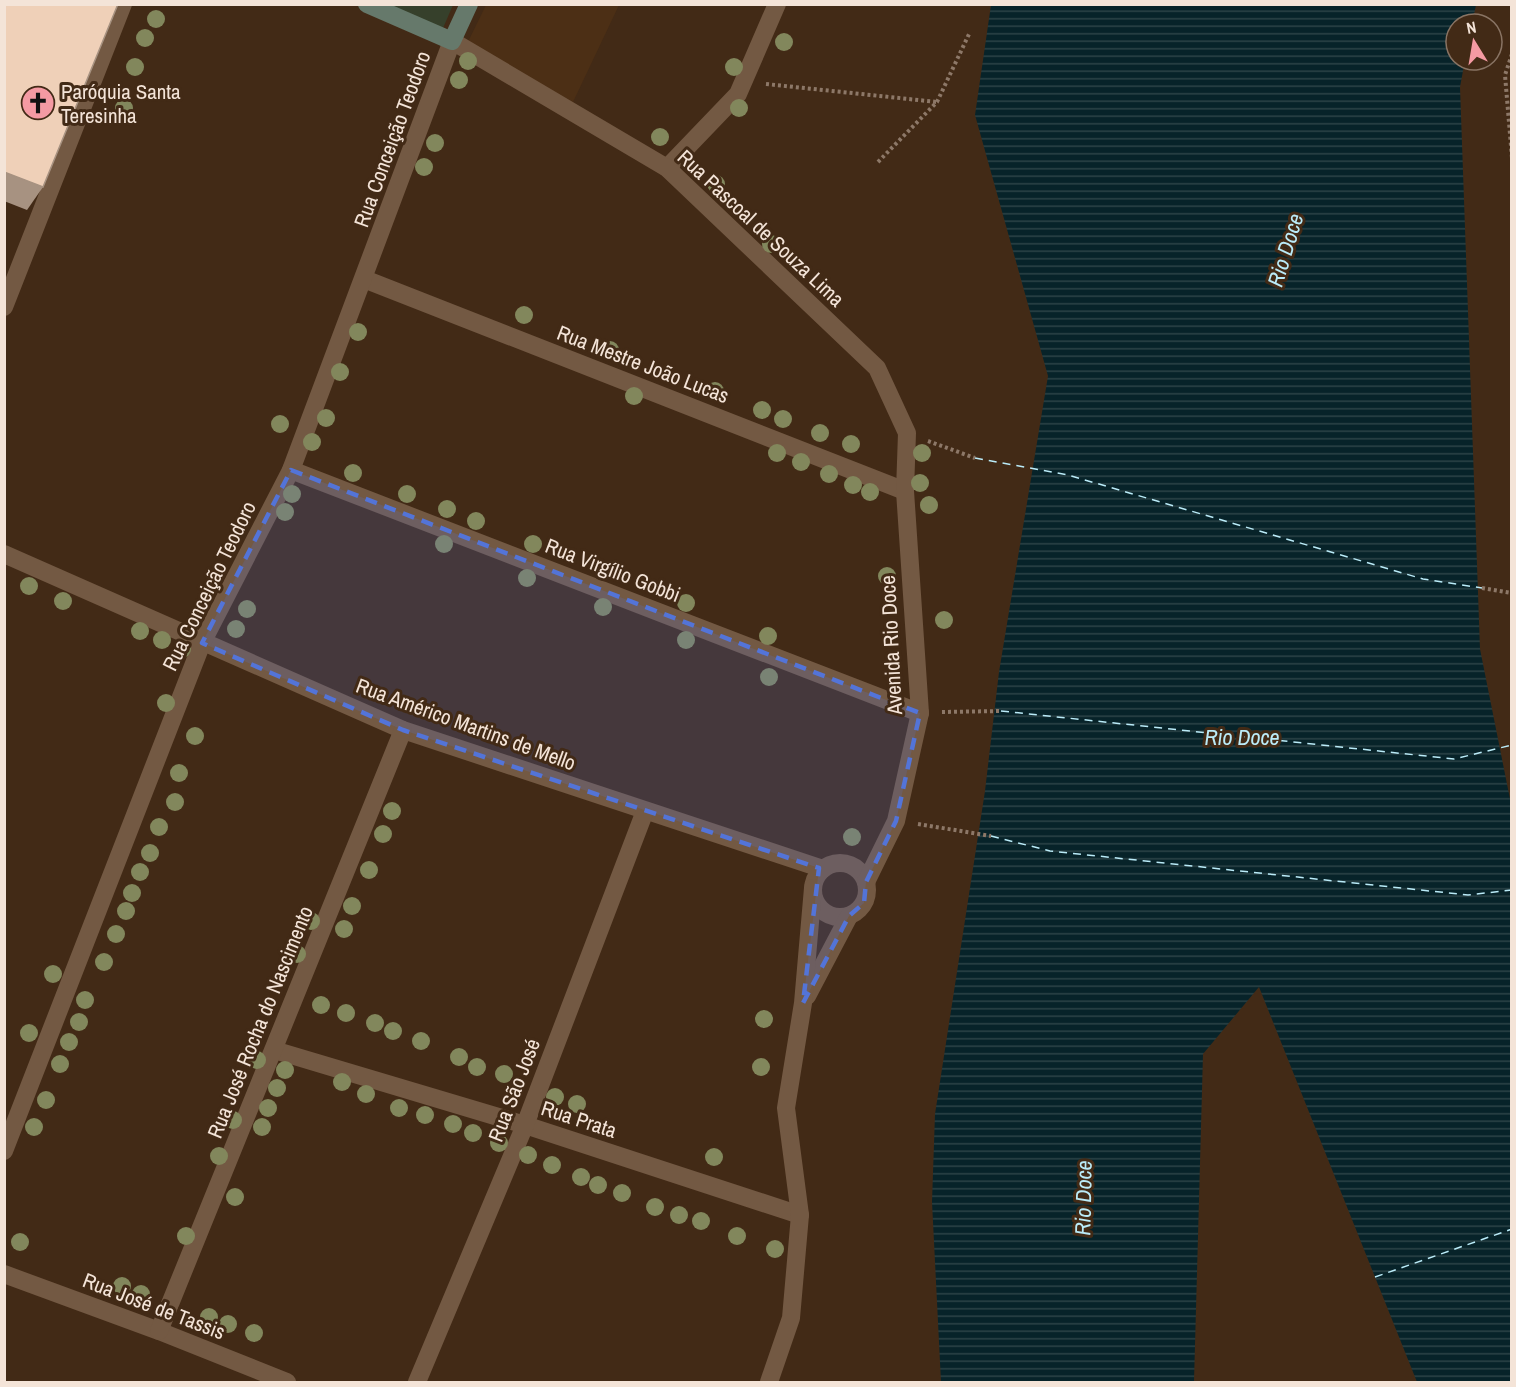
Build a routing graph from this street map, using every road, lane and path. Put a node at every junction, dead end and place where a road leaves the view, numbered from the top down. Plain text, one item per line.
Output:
1 (123, 4) edge
2 (367, 4) edge
3 (469, 4) edge
4 (777, 4) edge
5 (970, 32) dead end
6 (452, 41) junction
7 (1512, 54) edge
8 (744, 81) junction
9 (936, 102) junction
10 (1512, 158) edge
11 (878, 162) dead end
12 (667, 168) junction
13 (364, 279) junction
14 (4, 307) edge
15 (907, 433) junction
16 (975, 458) dead end
17 (291, 470) junction
18 (905, 491) junction
19 (4, 554) edge
20 (1482, 588) dead end
21 (1512, 593) edge
22 (202, 643) junction
23 (1001, 711) dead end
24 (920, 713) junction
25 (403, 730) junction
26 (645, 811) junction
27 (896, 821) junction
28 (991, 836) dead end
29 (823, 869) junction
30 (866, 882) junction
31 (813, 888) junction
32 (849, 916) junction
33 (803, 1003) junction
34 (274, 1050) junction
35 (525, 1125) junction
36 (4, 1151) edge
37 (800, 1215) junction
38 (4, 1274) edge
39 (159, 1331) junction
40 (287, 1383) edge
41 (417, 1383) edge
42 (769, 1383) edge

1 - 14 street
2 - 6 street
3 - 6 street
4 - 8 street
5 - 9 path
6 - 12 street, Rua Pascoal de Souza Lima
6 - 13 street, Rua Conceição Teodoro
7 - 10 path
8 - 9 path
8 - 12 street
9 - 11 path
12 - 15 street, Rua Pascoal de Souza Lima
13 - 17 street, Rua Conceição Teodoro
13 - 18 street, Rua Mestre João Lucas
15 - 16 path
15 - 18 street, Avenida Rio Doce
17 - 22 street, Rua Conceição Teodoro
17 - 24 street, Rua Virgílio Gobbi
18 - 24 street, Avenida Rio Doce
19 - 22 street, Rua Américo Martins de Mello
20 - 21 path
22 - 25 street, Rua Américo Martins de Mello
22 - 36 street, Rua Conceição Teodoro
23 - 24 path
24 - 27 street, Avenida Rio Doce
25 - 26 street, Rua Américo Martins de Mello
25 - 34 street, Rua José Rocha do Nascimento
26 - 29 street, Rua Américo Martins de Mello
26 - 35 street, Rua São José
27 - 28 path
27 - 30 street, Avenida Rio Doce
29 - 30 street
29 - 31 street, Avenida Rio Doce
30 - 32 street, Avenida Rio Doce
31 - 32 street
31 - 33 street, Avenida Rio Doce
32 - 33 street, Avenida Rio Doce
33 - 37 street, Avenida Rio Doce
34 - 35 street, Rua Prata
34 - 39 street, Rua José Rocha do Nascimento
35 - 37 street, Rua Prata
35 - 41 street, Rua São José
37 - 42 street, Avenida Rio Doce
38 - 39 street, Rua José de Tassis
39 - 40 street, Rua José de Tassis

